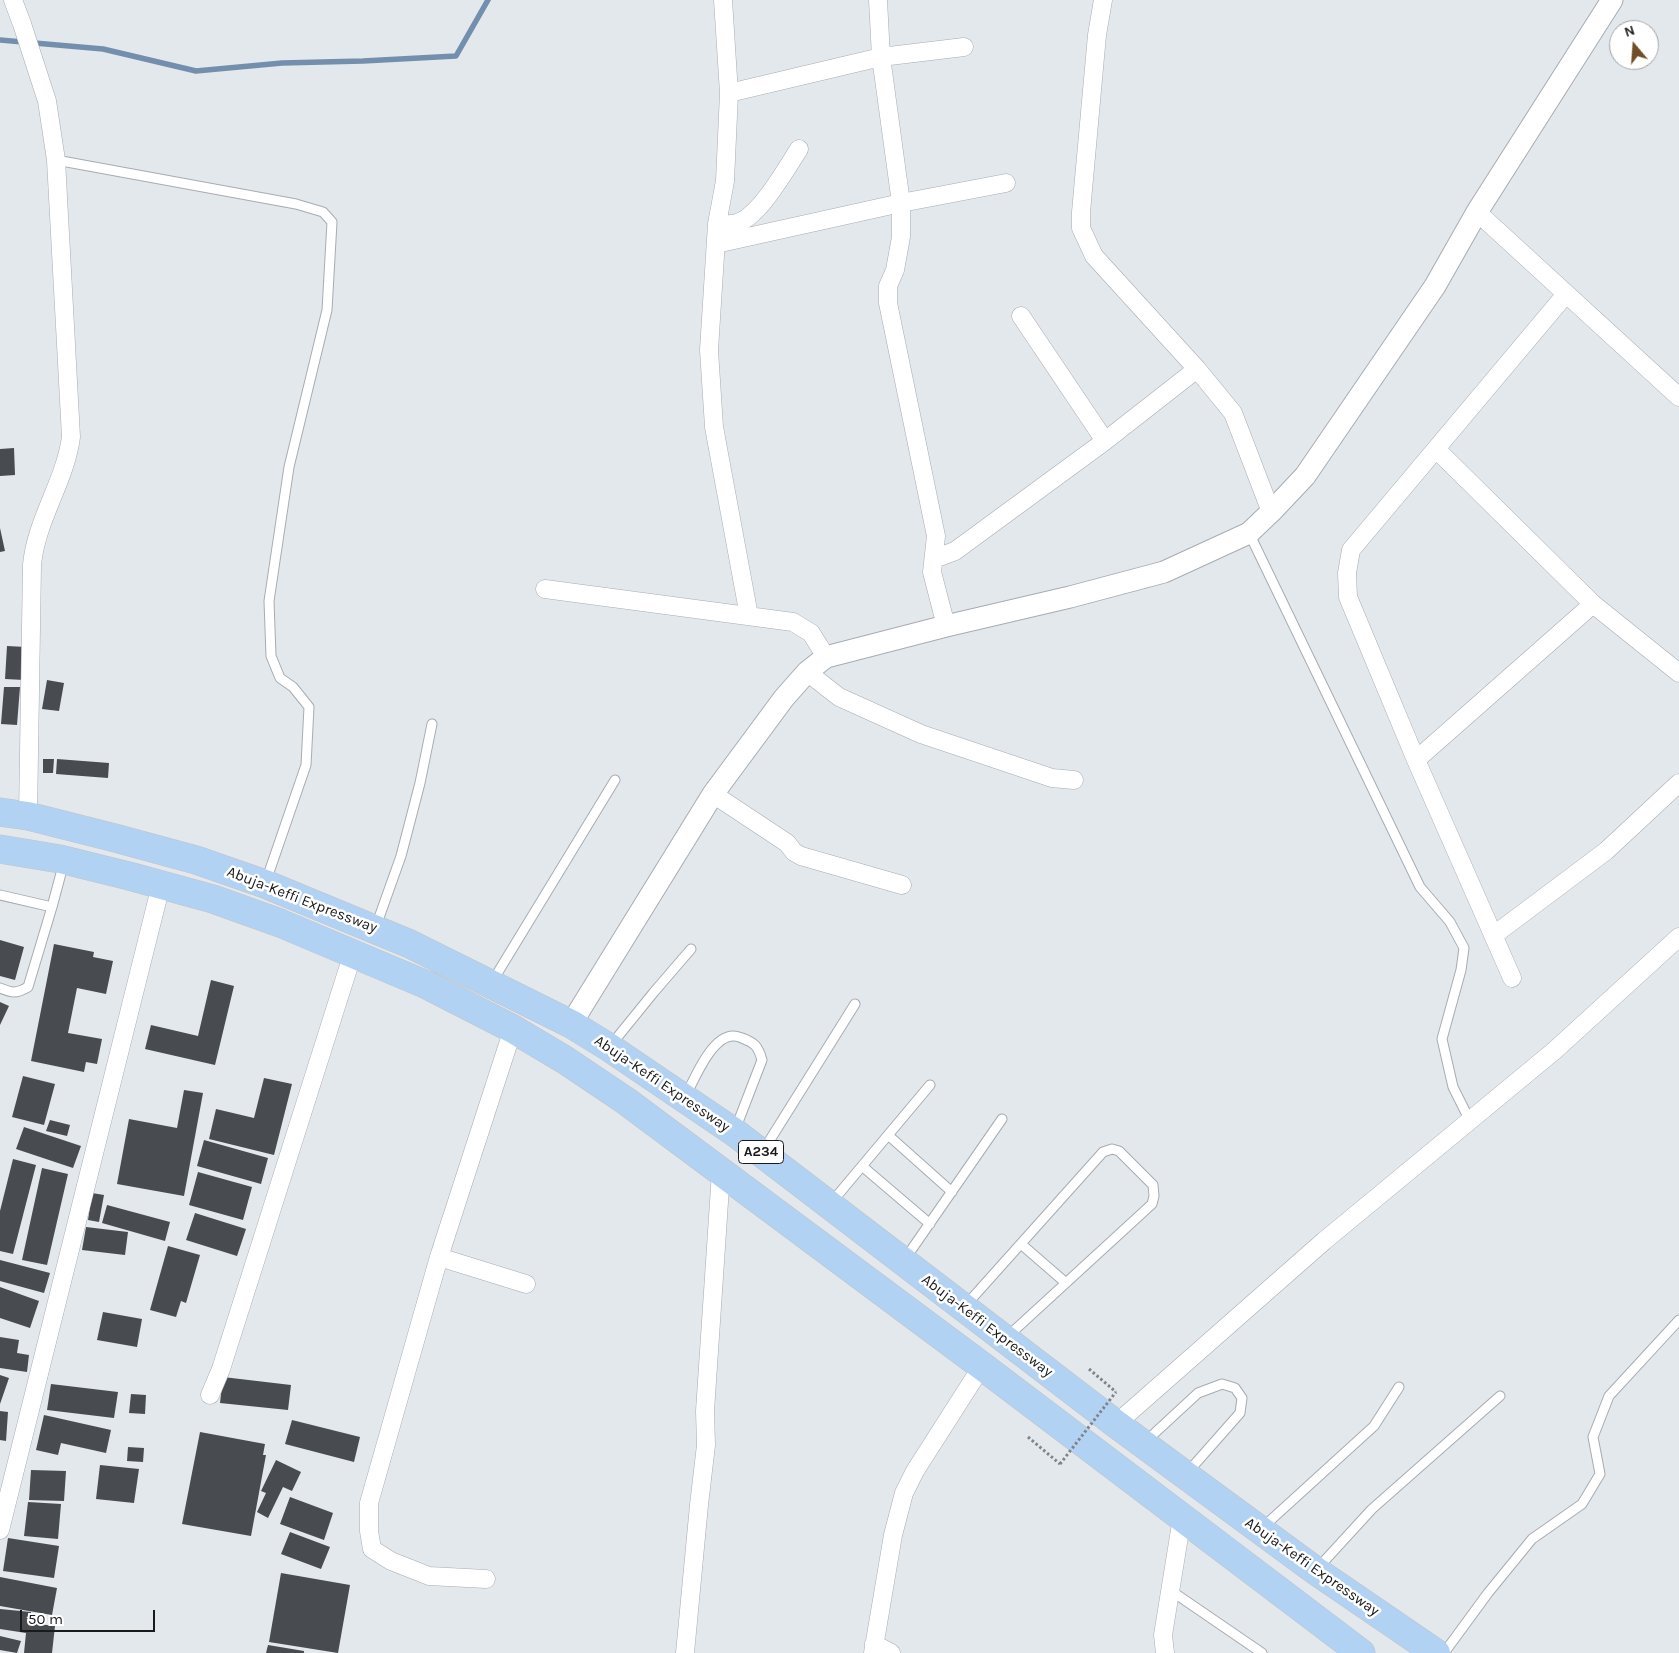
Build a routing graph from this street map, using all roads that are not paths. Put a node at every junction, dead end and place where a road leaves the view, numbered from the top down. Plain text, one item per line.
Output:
1 (12, 0) edge
2 (723, 0) edge
3 (878, 0) edge
4 (1103, 0) edge
5 (1612, 0) edge
6 (964, 47) dead end
7 (881, 57) junction
8 (729, 93) junction
9 (799, 149) dead end
10 (56, 160) junction
11 (1006, 183) dead end
12 (901, 203) junction
13 (1477, 212) junction
14 (718, 224) junction
15 (716, 244) junction
16 (1566, 294) junction
17 (1021, 316) dead end
18 (1197, 369) junction
19 (1679, 397) edge
20 (1105, 441) junction
21 (1436, 449) junction
22 (1272, 512) junction
23 (1249, 532) junction
24 (934, 559) junction
25 (545, 589) dead end
26 (1594, 604) junction
27 (749, 616) junction
28 (946, 626) junction
29 (826, 657) junction
30 (806, 672) junction
31 (1679, 673) edge
32 (432, 724) dead end
33 (1416, 760) junction
34 (615, 780) dead end
35 (1074, 780) dead end
36 (1679, 783) edge
37 (713, 794) junction
38 (0, 812) edge
39 (28, 816) junction
40 (0, 849) edge
41 (64, 861) junction
42 (266, 884) junction
43 (161, 885) junction
44 (902, 885) dead end
45 (0, 895) edge
46 (52, 907) junction
47 (375, 929) junction
48 (1494, 935) junction
49 (1679, 937) edge
50 (691, 949) dead end
51 (353, 953) junction
52 (1512, 978) dead end
53 (490, 984) junction
54 (0, 988) edge
55 (855, 1004) dead end
56 (570, 1024) junction
57 (512, 1029) junction
58 (610, 1048) junction
59 (930, 1085) dead end
60 (684, 1099) junction
61 (1002, 1119) dead end
62 (1470, 1121) junction
63 (734, 1132) junction
64 (888, 1135) junction
65 (762, 1153) junction
66 (862, 1166) junction
67 (721, 1172) junction
68 (952, 1192) junction
69 (829, 1205) junction
70 (930, 1224) junction
71 (1021, 1244) junction
72 (439, 1257) junction
73 (903, 1262) junction
74 (1066, 1283) junction
75 (526, 1284) dead end
76 (964, 1308) junction
77 (1679, 1320) edge
78 (1005, 1339) junction
79 (982, 1366) junction
80 (1399, 1387) dead end
81 (210, 1395) dead end
82 (1500, 1396) dead end
83 (1116, 1424) junction
84 (1143, 1444) junction
85 (1186, 1475) junction
86 (1182, 1518) junction
87 (0, 1530) edge
88 (1260, 1530) junction
89 (1316, 1570) junction
90 (486, 1579) dead end
91 (1170, 1590) junction
92 (873, 1648) edge
93 (685, 1653) edge
94 (891, 1653) edge
95 (1165, 1653) edge
96 (1262, 1653) edge
97 (1361, 1653) edge
98 (1436, 1653) edge
99 (1444, 1653) edge

1 - 10 street
2 - 8 street
3 - 7 street
4 - 18 street
5 - 13 street
6 - 7 street
7 - 8 street
7 - 12 street
8 - 14 street
9 - 14 street
10 - 39 street
10 - 42 lane
11 - 12 street
12 - 15 street
12 - 24 street
13 - 16 street
13 - 22 street
14 - 15 street
15 - 27 street
16 - 19 street
16 - 21 street
17 - 20 street
18 - 20 street
18 - 22 street
20 - 24 street
21 - 26 street
21 - 33 street
22 - 23 street
23 - 28 street
23 - 62 lane
24 - 28 street
25 - 27 street
26 - 31 street
26 - 33 street
27 - 29 street
28 - 29 street
29 - 30 street
30 - 35 street
30 - 37 street
32 - 47 lane
33 - 48 street
34 - 53 lane
36 - 48 street
37 - 44 street
37 - 56 street
38 - 39 highway, Abuja-Keffi Expressway / A234
39 - 42 highway, Abuja-Keffi Expressway / A234
40 - 41 highway, Abuja-Keffi Expressway / A234
41 - 43 highway, Abuja-Keffi Expressway / A234
41 - 46 lane
42 - 47 highway, Abuja-Keffi Expressway / A234
43 - 51 highway, Abuja-Keffi Expressway / A234
43 - 87 street
45 - 46 lane
46 - 54 lane
47 - 53 highway, Abuja-Keffi Expressway / A234
48 - 52 street
49 - 62 street
50 - 58 lane
51 - 57 highway, Abuja-Keffi Expressway / A234
51 - 81 street
53 - 56 highway, Abuja-Keffi Expressway / A234
55 - 65 lane
56 - 58 highway, Abuja-Keffi Expressway / A234
57 - 67 highway, Abuja-Keffi Expressway / A234
57 - 72 street
58 - 60 highway, Abuja-Keffi Expressway / A234
59 - 64 lane
60 - 63 highway, Abuja-Keffi Expressway / A234
60 - 63 lane
61 - 68 lane
62 - 83 street
63 - 65 highway, Abuja-Keffi Expressway / A234
64 - 66 lane
64 - 68 lane
65 - 69 highway, Abuja-Keffi Expressway / A234
66 - 69 lane
66 - 70 lane
67 - 79 highway, Abuja-Keffi Expressway / A234
67 - 93 street
68 - 70 lane
69 - 73 highway, Abuja-Keffi Expressway / A234
70 - 73 lane
71 - 74 lane
71 - 74 lane
71 - 76 lane
72 - 75 street
72 - 90 street
73 - 76 highway, Abuja-Keffi Expressway / A234
74 - 78 lane
76 - 78 highway, Abuja-Keffi Expressway / A234
77 - 99 lane
78 - 83 highway, Abuja-Keffi Expressway / A234
79 - 86 highway, Abuja-Keffi Expressway / A234
79 - 92 street
80 - 88 lane
82 - 89 lane
83 - 84 highway, Abuja-Keffi Expressway / A234
84 - 85 highway, Abuja-Keffi Expressway / A234
84 - 85 lane
85 - 88 highway, Abuja-Keffi Expressway / A234
86 - 91 street
86 - 97 highway, Abuja-Keffi Expressway / A234
88 - 89 highway, Abuja-Keffi Expressway / A234
89 - 98 highway, Abuja-Keffi Expressway / A234
91 - 95 street
91 - 96 lane
92 - 94 street

